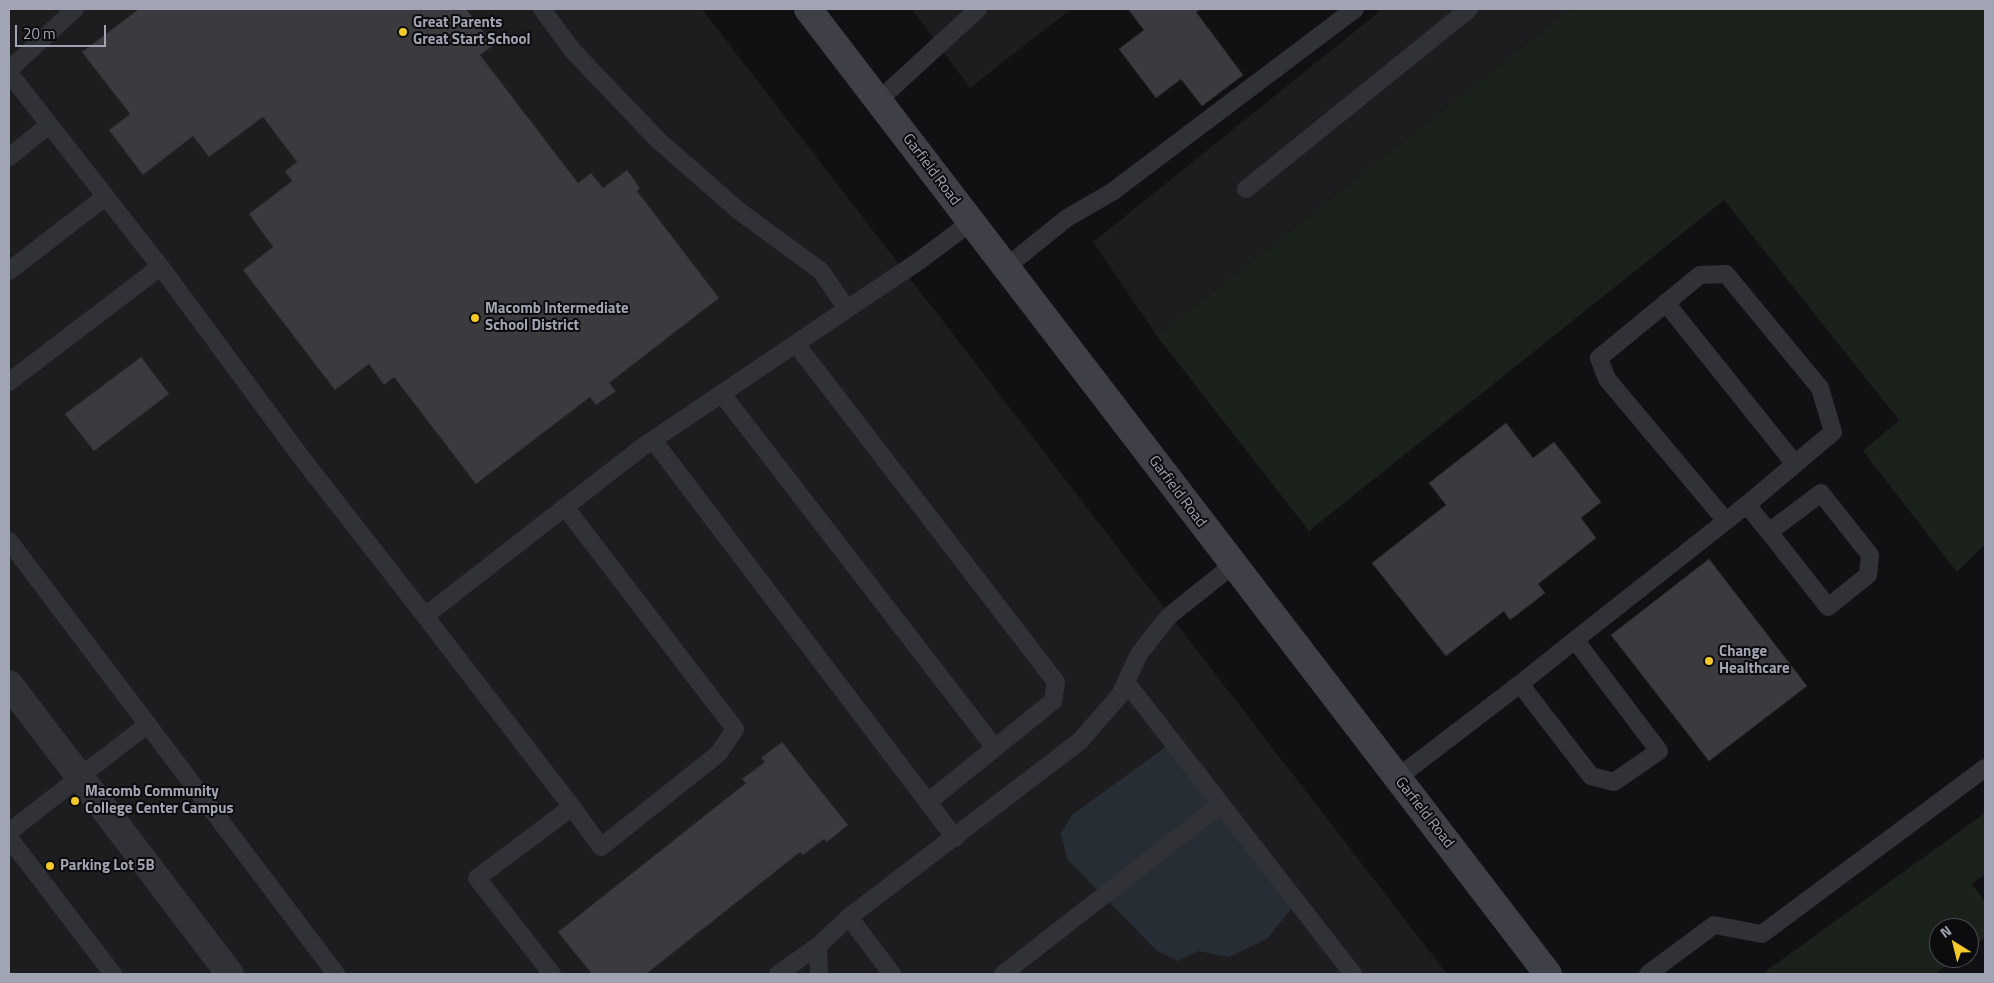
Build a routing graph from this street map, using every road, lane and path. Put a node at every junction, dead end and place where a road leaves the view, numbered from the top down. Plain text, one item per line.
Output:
1 (75, 9) edge
2 (542, 9) edge
3 (808, 9) edge
4 (978, 9) edge
5 (1355, 9) edge
6 (1469, 9) edge
7 (1447, 16) edge
8 (9, 72) edge
9 (878, 102) junction
10 (49, 125) junction
11 (9, 157) edge
12 (1246, 189) dead end
13 (105, 197) junction
14 (971, 222) junction
15 (160, 267) junction
16 (1006, 268) junction
17 (9, 271) edge
18 (1666, 303) junction
19 (847, 309) junction
20 (796, 344) junction
21 (9, 382) edge
22 (722, 394) junction
23 (653, 440) junction
24 (1795, 464) junction
25 (1747, 505) junction
26 (566, 507) junction
27 (1726, 521) junction
28 (1769, 532) junction
29 (9, 541) edge
30 (1233, 564) junction
31 (425, 616) junction
32 (1575, 640) junction
33 (1126, 682) junction
34 (9, 684) edge
35 (1520, 684) junction
36 (148, 724) junction
37 (995, 748) junction
38 (1985, 768) edge
39 (80, 778) junction
40 (1397, 778) junction
41 (928, 802) junction
42 (1221, 804) junction
43 (572, 807) junction
44 (9, 832) edge
45 (9, 838) edge
46 (955, 838) junction
47 (848, 917) junction
48 (818, 946) junction
49 (113, 974) edge
50 (230, 974) edge
51 (336, 974) edge
52 (552, 974) edge
53 (778, 974) edge
54 (819, 974) edge
55 (892, 974) edge
56 (1003, 974) edge
57 (1353, 974) edge
58 (1548, 974) edge
59 (1648, 974) edge

1 - 8 lane
2 - 19 lane
3 - 9 main road, Garfield Road
4 - 9 lane
5 - 16 lane
6 - 7 lane
7 - 12 lane
8 - 10 lane
9 - 14 main road, Garfield Road
10 - 11 lane
10 - 13 lane
13 - 15 lane
13 - 17 lane
14 - 16 main road, Garfield Road
14 - 19 lane
15 - 21 lane
15 - 31 lane
16 - 30 main road, Garfield Road
18 - 24 lane
18 - 24 lane
18 - 27 lane
19 - 20 lane
20 - 22 lane
20 - 37 lane
22 - 23 lane
22 - 37 lane
23 - 26 lane
23 - 41 lane
24 - 25 lane
25 - 27 lane
25 - 28 lane
26 - 31 lane
26 - 43 lane
27 - 32 lane
28 - 28 lane
29 - 36 lane
30 - 33 lane
30 - 40 main road, Garfield Road
31 - 43 lane
32 - 35 lane
32 - 35 lane
33 - 42 lane
33 - 46 lane
34 - 39 street
35 - 40 lane
36 - 39 lane
36 - 51 lane
37 - 41 lane
38 - 59 lane
39 - 44 lane
39 - 50 street
40 - 58 main road, Garfield Road
41 - 46 lane
42 - 56 lane
42 - 57 lane
43 - 52 lane
45 - 49 lane
46 - 47 lane
47 - 48 lane
47 - 55 lane
48 - 53 lane
48 - 54 lane

